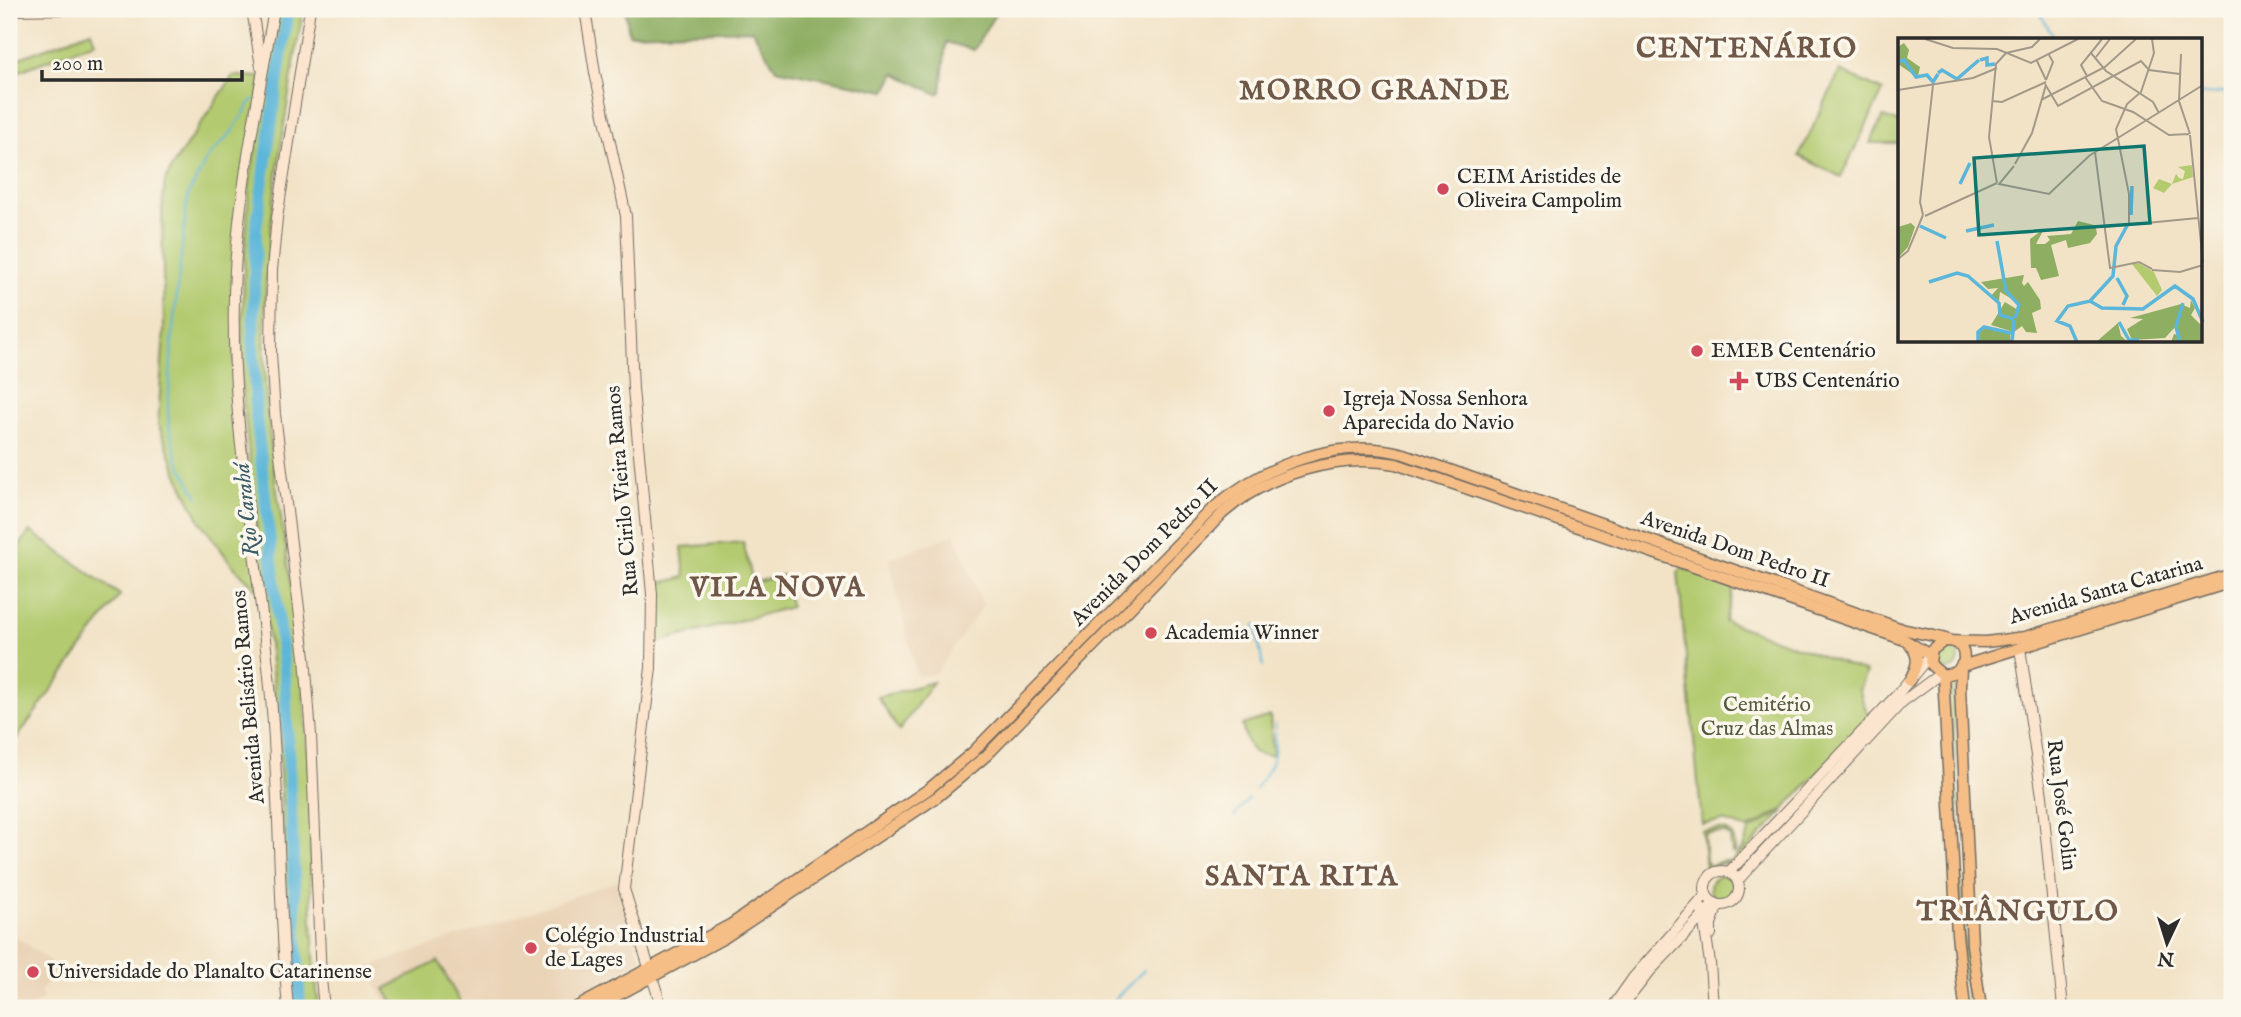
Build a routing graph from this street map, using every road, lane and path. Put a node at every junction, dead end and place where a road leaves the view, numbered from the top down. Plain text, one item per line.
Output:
1 (83, 9) edge
2 (252, 9) edge
3 (274, 9) edge
4 (310, 9) edge
5 (585, 9) edge
6 (9, 10) edge
7 (262, 77) junction
8 (2232, 574) edge
9 (2232, 582) edge
10 (1905, 640) junction
11 (1949, 641) junction
12 (2020, 648) junction
13 (1930, 655) junction
14 (1962, 668) junction
15 (1941, 674) junction
16 (1909, 681) junction
17 (1899, 699) junction
18 (1729, 872) junction
19 (1738, 880) junction
20 (1704, 898) junction
21 (1716, 904) junction
22 (1703, 914) junction
23 (1710, 963) junction
24 (651, 973) junction
25 (288, 1008) edge
26 (324, 1008) edge
27 (575, 1008) edge
28 (594, 1008) edge
29 (662, 1008) edge
30 (1612, 1008) edge
31 (1621, 1008) edge
32 (1713, 1008) edge
33 (1965, 1008) edge
34 (1981, 1008) edge
35 (2063, 1008) edge

1 - 6 main road
2 - 7 main road
3 - 7 main road, Avenida Belisário Ramos
4 - 26 main road
5 - 24 main road, Rua Cirilo Vieira Ramos
7 - 25 main road, Avenida Belisário Ramos
8 - 11 main road, Avenida Santa Catarina
9 - 12 main road, Avenida Santa Catarina
10 - 13 main road, Avenida Dom Pedro II
10 - 16 main road
10 - 24 main road, Avenida Dom Pedro II
11 - 13 main road
11 - 14 main road
11 - 24 main road, Avenida Dom Pedro II
12 - 14 main road, Avenida Santa Catarina
12 - 35 main road, Rua José Golin
13 - 15 main road
13 - 16 main road
14 - 15 main road
14 - 34 main road
15 - 17 main road
15 - 33 main road
16 - 17 main road
17 - 18 main road
17 - 19 main road
18 - 19 main road
18 - 20 main road
19 - 21 main road
20 - 21 main road
20 - 22 main road
20 - 30 main road
21 - 22 main road
21 - 23 main road
22 - 23 main road
22 - 31 main road
23 - 32 main road
24 - 27 main road, Avenida Dom Pedro II
24 - 28 main road, Avenida Dom Pedro II
24 - 29 main road, Rua Cirilo Vieira Ramos

